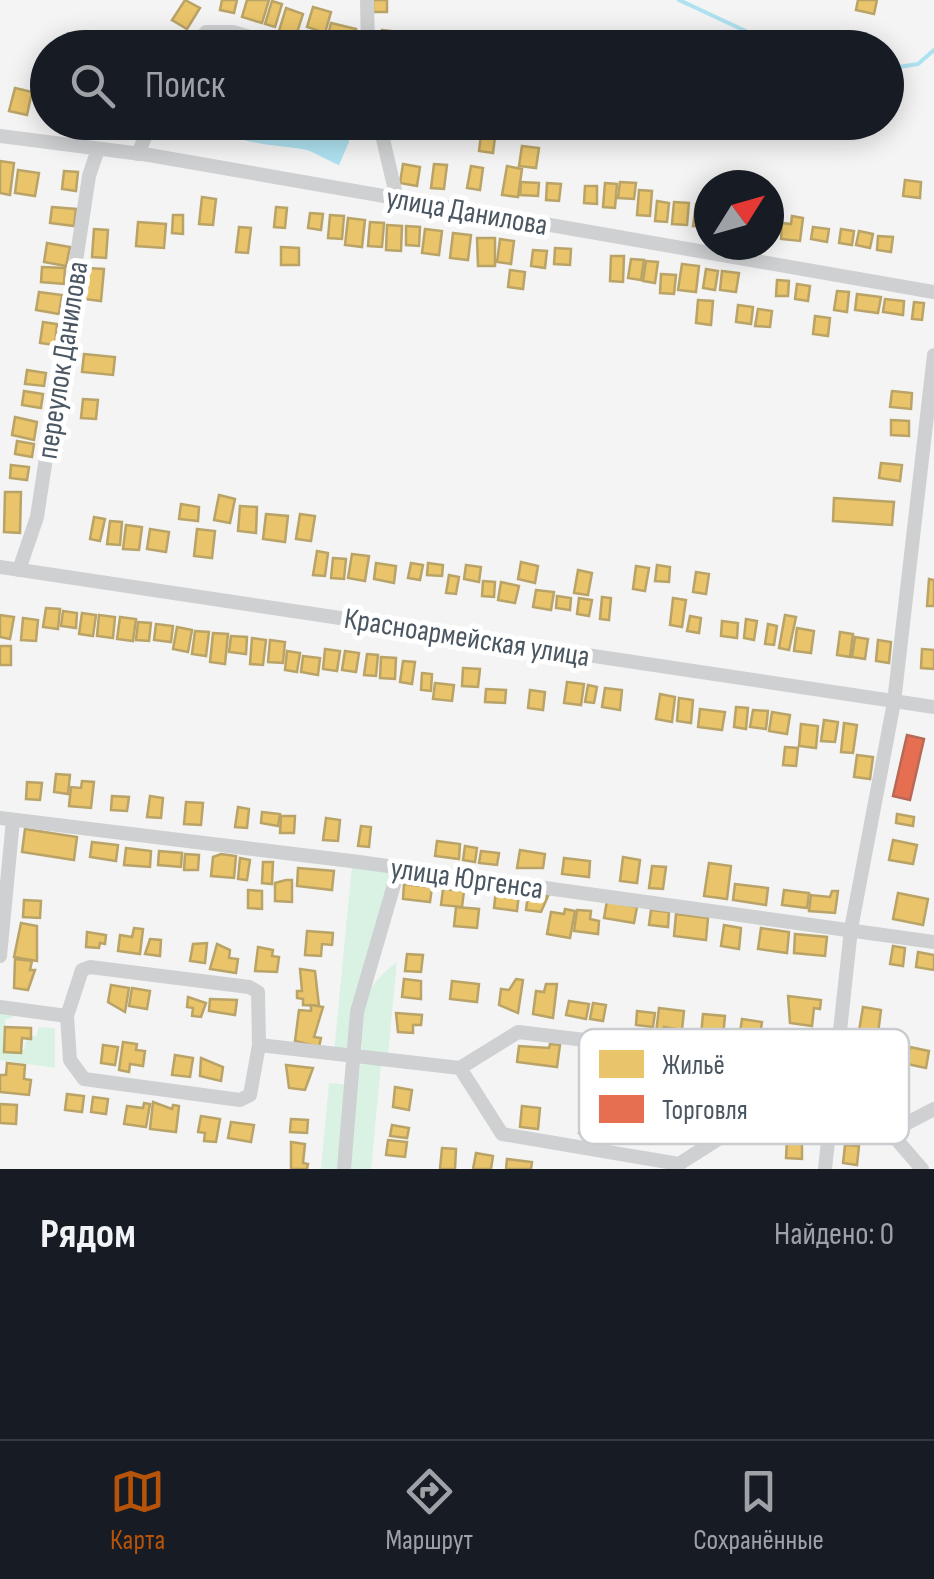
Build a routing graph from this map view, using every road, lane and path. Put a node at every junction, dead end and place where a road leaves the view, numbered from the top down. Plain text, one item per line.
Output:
1 (367, 0) edge
2 (368, 30) edge
3 (0, 136) edge
4 (30, 140) edge
5 (33, 140) edge
6 (144, 140) edge
7 (383, 140) edge
8 (98, 148) junction
9 (138, 154) junction
10 (397, 199) junction
11 (934, 292) edge
12 (934, 355) edge
13 (0, 566) edge
14 (19, 570) junction
15 (894, 702) junction
16 (934, 708) edge
17 (6, 819) edge
18 (398, 870) junction
19 (3, 900) edge
20 (851, 929) junction
21 (934, 942) edge
22 (0, 956) edge
23 (0, 1008) edge
24 (67, 1016) junction
25 (840, 1029) edge
26 (579, 1039) edge
27 (259, 1045) junction
28 (355, 1059) junction
29 (460, 1068) junction
30 (934, 1109) edge
31 (909, 1122) edge
32 (710, 1144) edge
33 (828, 1144) edge
34 (900, 1144) edge
35 (344, 1169) edge
36 (825, 1169) edge
37 (922, 1169) edge

1 - 2 street
3 - 4 street, улица Данилова
5 - 8 street, улица Данилова
6 - 9 street
7 - 10 street
8 - 9 street, улица Данилова
8 - 14 street, переулок Данилова
9 - 10 street, улица Данилова
10 - 11 street, улица Данилова
12 - 15 street
13 - 14 street, Красноармейская улица
14 - 15 street, Красноармейская улица
15 - 16 street, Красноармейская улица
15 - 20 street
17 - 18 street, улица Юргенса
17 - 19 street
18 - 20 street, улица Юргенса
18 - 28 street
19 - 22 street
20 - 21 street, улица Юргенса
20 - 25 street
23 - 24 street
24 - 27 street
24 - 27 street
26 - 29 street
27 - 28 street
28 - 29 street
28 - 35 street
29 - 32 street
30 - 31 street
33 - 36 street
34 - 37 street

